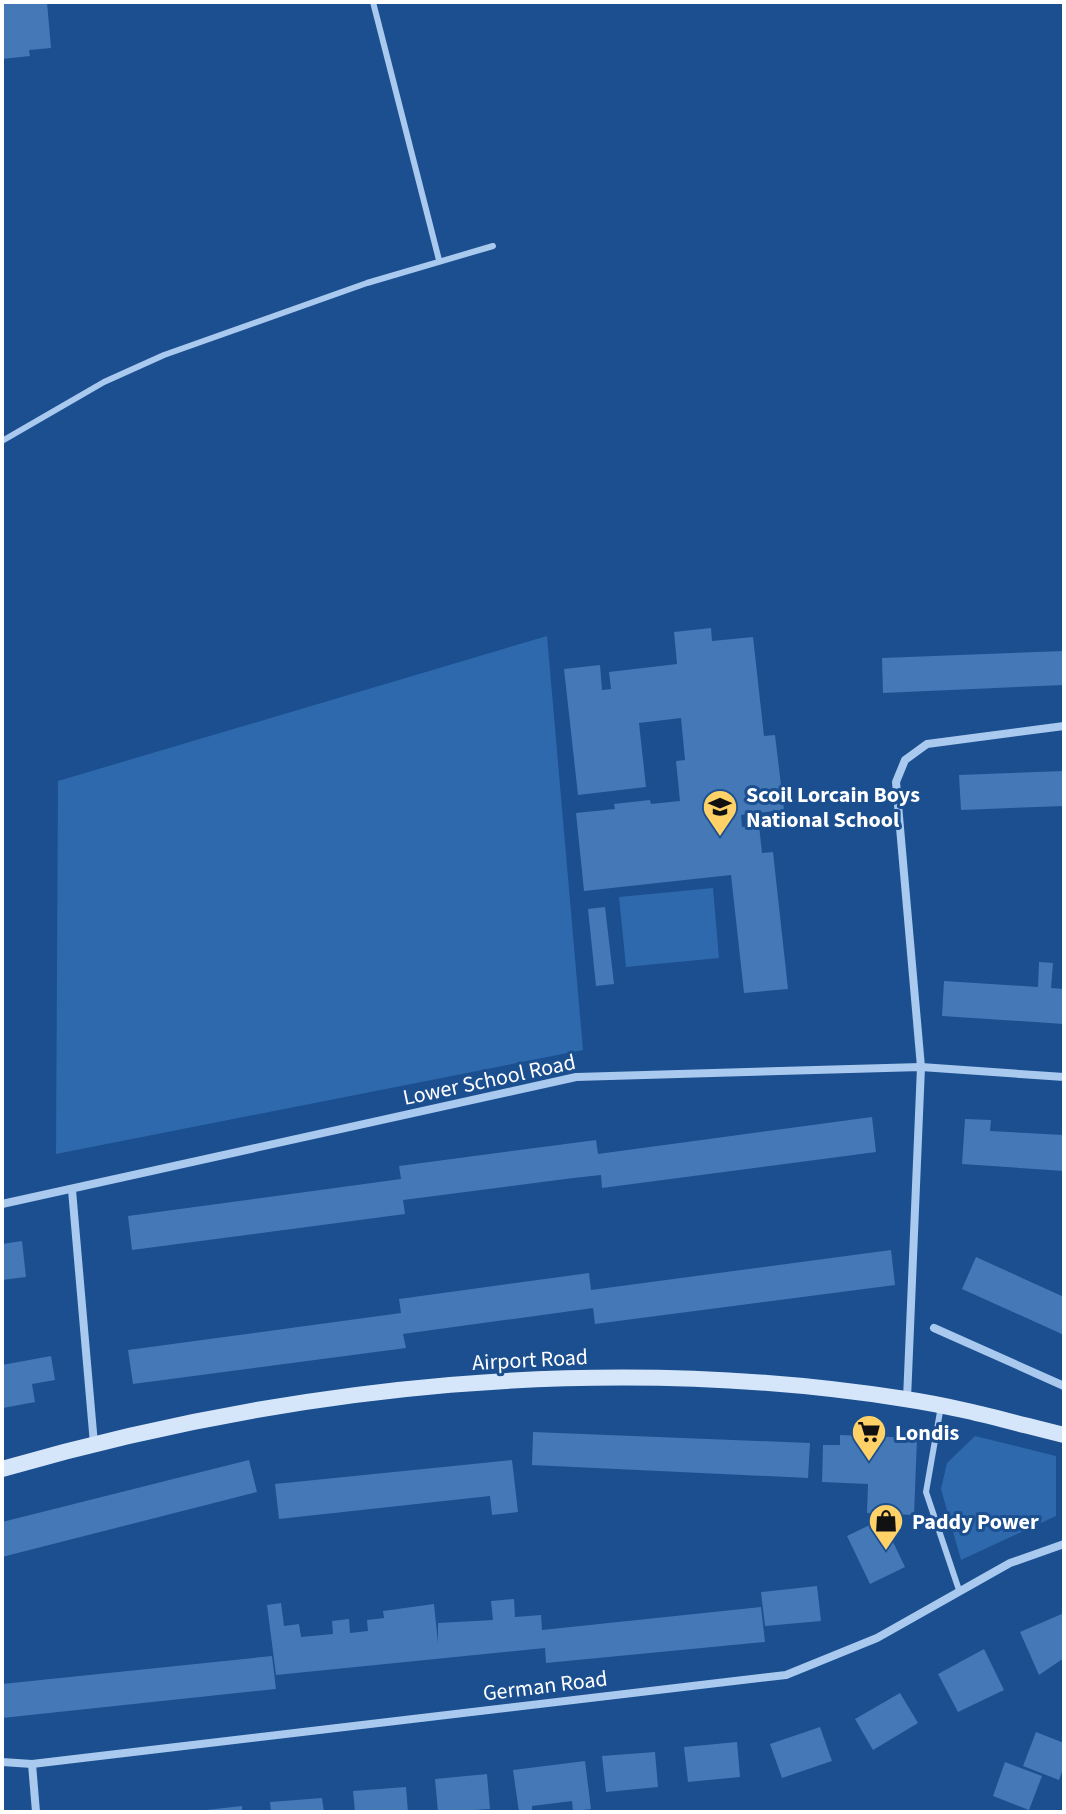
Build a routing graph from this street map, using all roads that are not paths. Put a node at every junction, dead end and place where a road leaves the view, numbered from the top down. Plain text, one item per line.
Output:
1 (373, 2) edge
2 (493, 246) dead end
3 (439, 260) junction
4 (2, 441) edge
5 (1064, 726) edge
6 (921, 1067) junction
7 (1064, 1077) edge
8 (72, 1190) junction
9 (2, 1204) edge
10 (934, 1328) dead end
11 (1064, 1386) edge
12 (907, 1399) junction
13 (941, 1406) junction
14 (1064, 1435) edge
15 (94, 1444) junction
16 (2, 1469) edge
17 (1064, 1544) edge
18 (959, 1590) junction
19 (2, 1762) edge
20 (32, 1764) junction
21 (36, 1812) edge

1 - 3 lane
2 - 3 lane
3 - 4 lane
5 - 6 street
6 - 7 street, Lower School Road
6 - 8 street, Lower School Road
6 - 12 street
8 - 9 street, Lower School Road
8 - 15 street
10 - 11 street
12 - 13 main road, Airport Road
12 - 15 main road, Airport Road
13 - 14 main road, Airport Road
13 - 18 lane
15 - 16 main road, Airport Road
17 - 18 street, German Road
18 - 20 street, German Road
19 - 20 street, German Road
20 - 21 street

